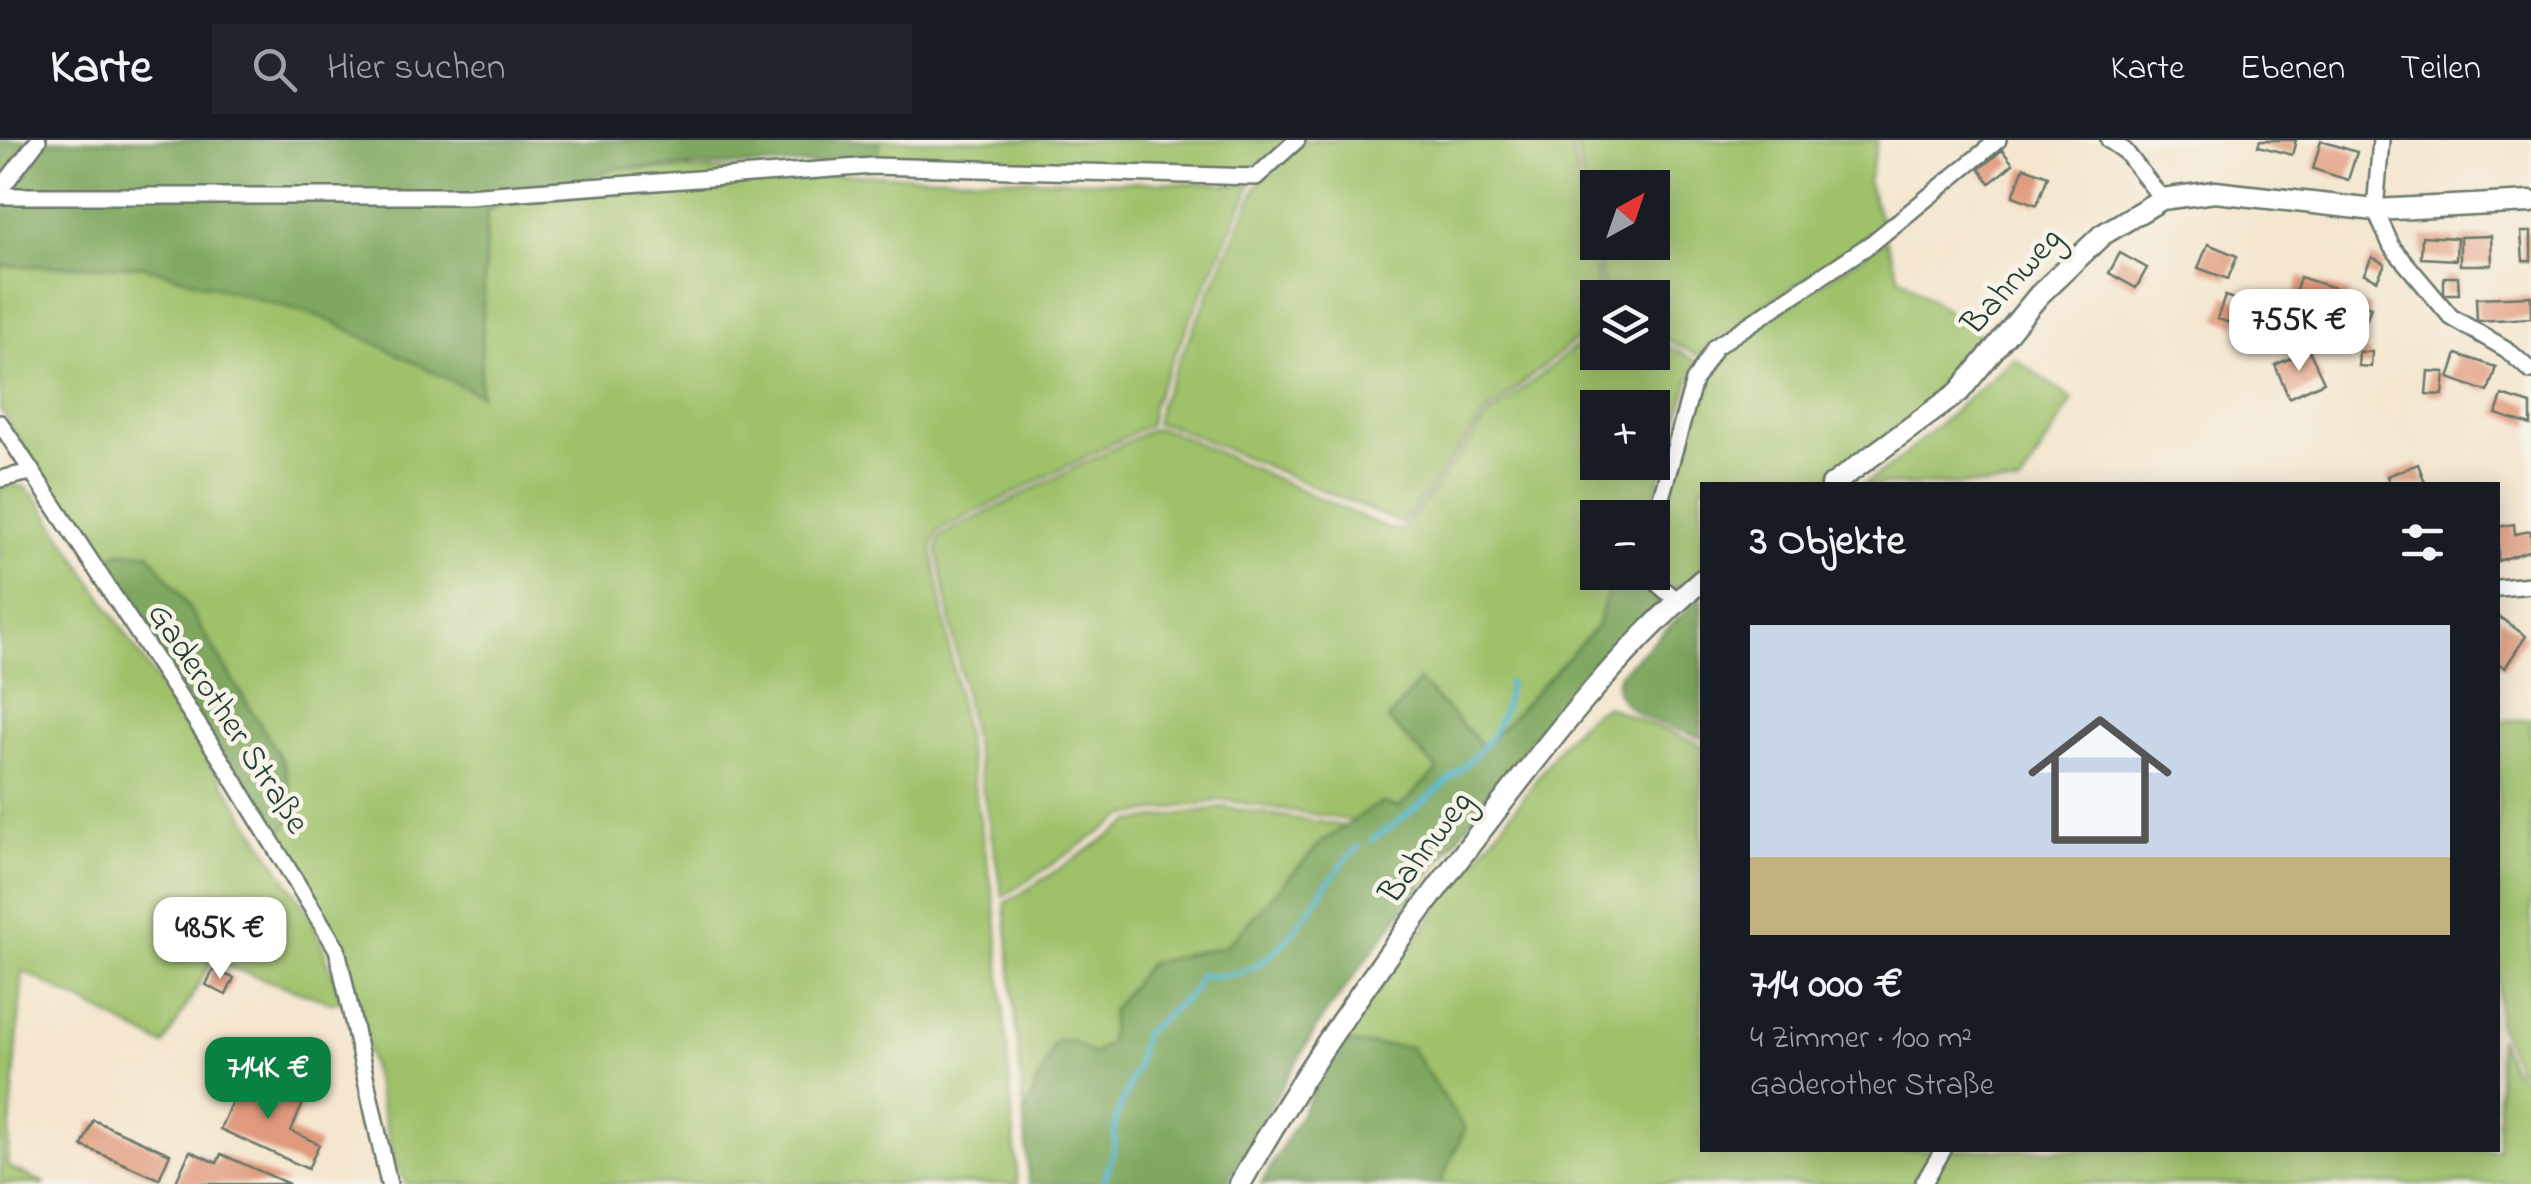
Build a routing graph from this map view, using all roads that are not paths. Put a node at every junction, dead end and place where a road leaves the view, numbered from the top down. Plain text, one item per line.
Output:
1 (38, 140) edge
2 (1297, 140) edge
3 (1998, 140) edge
4 (2109, 140) edge
5 (2381, 140) edge
6 (0, 193) edge
7 (2162, 198) junction
8 (2531, 202) edge
9 (2375, 210) junction
10 (2531, 372) edge
11 (0, 423) edge
12 (31, 472) junction
13 (0, 479) edge
14 (1836, 482) edge
15 (1660, 500) edge
16 (1700, 582) edge
17 (2531, 585) edge
18 (2500, 588) edge
19 (1665, 590) edge
20 (1678, 601) junction
21 (1942, 1152) edge
22 (390, 1184) edge
23 (1240, 1184) edge
24 (1923, 1184) edge

1 - 6 street
2 - 6 street
3 - 15 street
4 - 7 street
5 - 9 street
7 - 9 main road
7 - 14 main road, Bahnweg
8 - 9 main road
9 - 10 street
11 - 12 street, Gaderother Straße
12 - 13 street
12 - 22 street, Gaderother Straße
16 - 20 main road, Bahnweg
17 - 18 street
19 - 20 street
20 - 23 main road, Bahnweg
21 - 24 street

